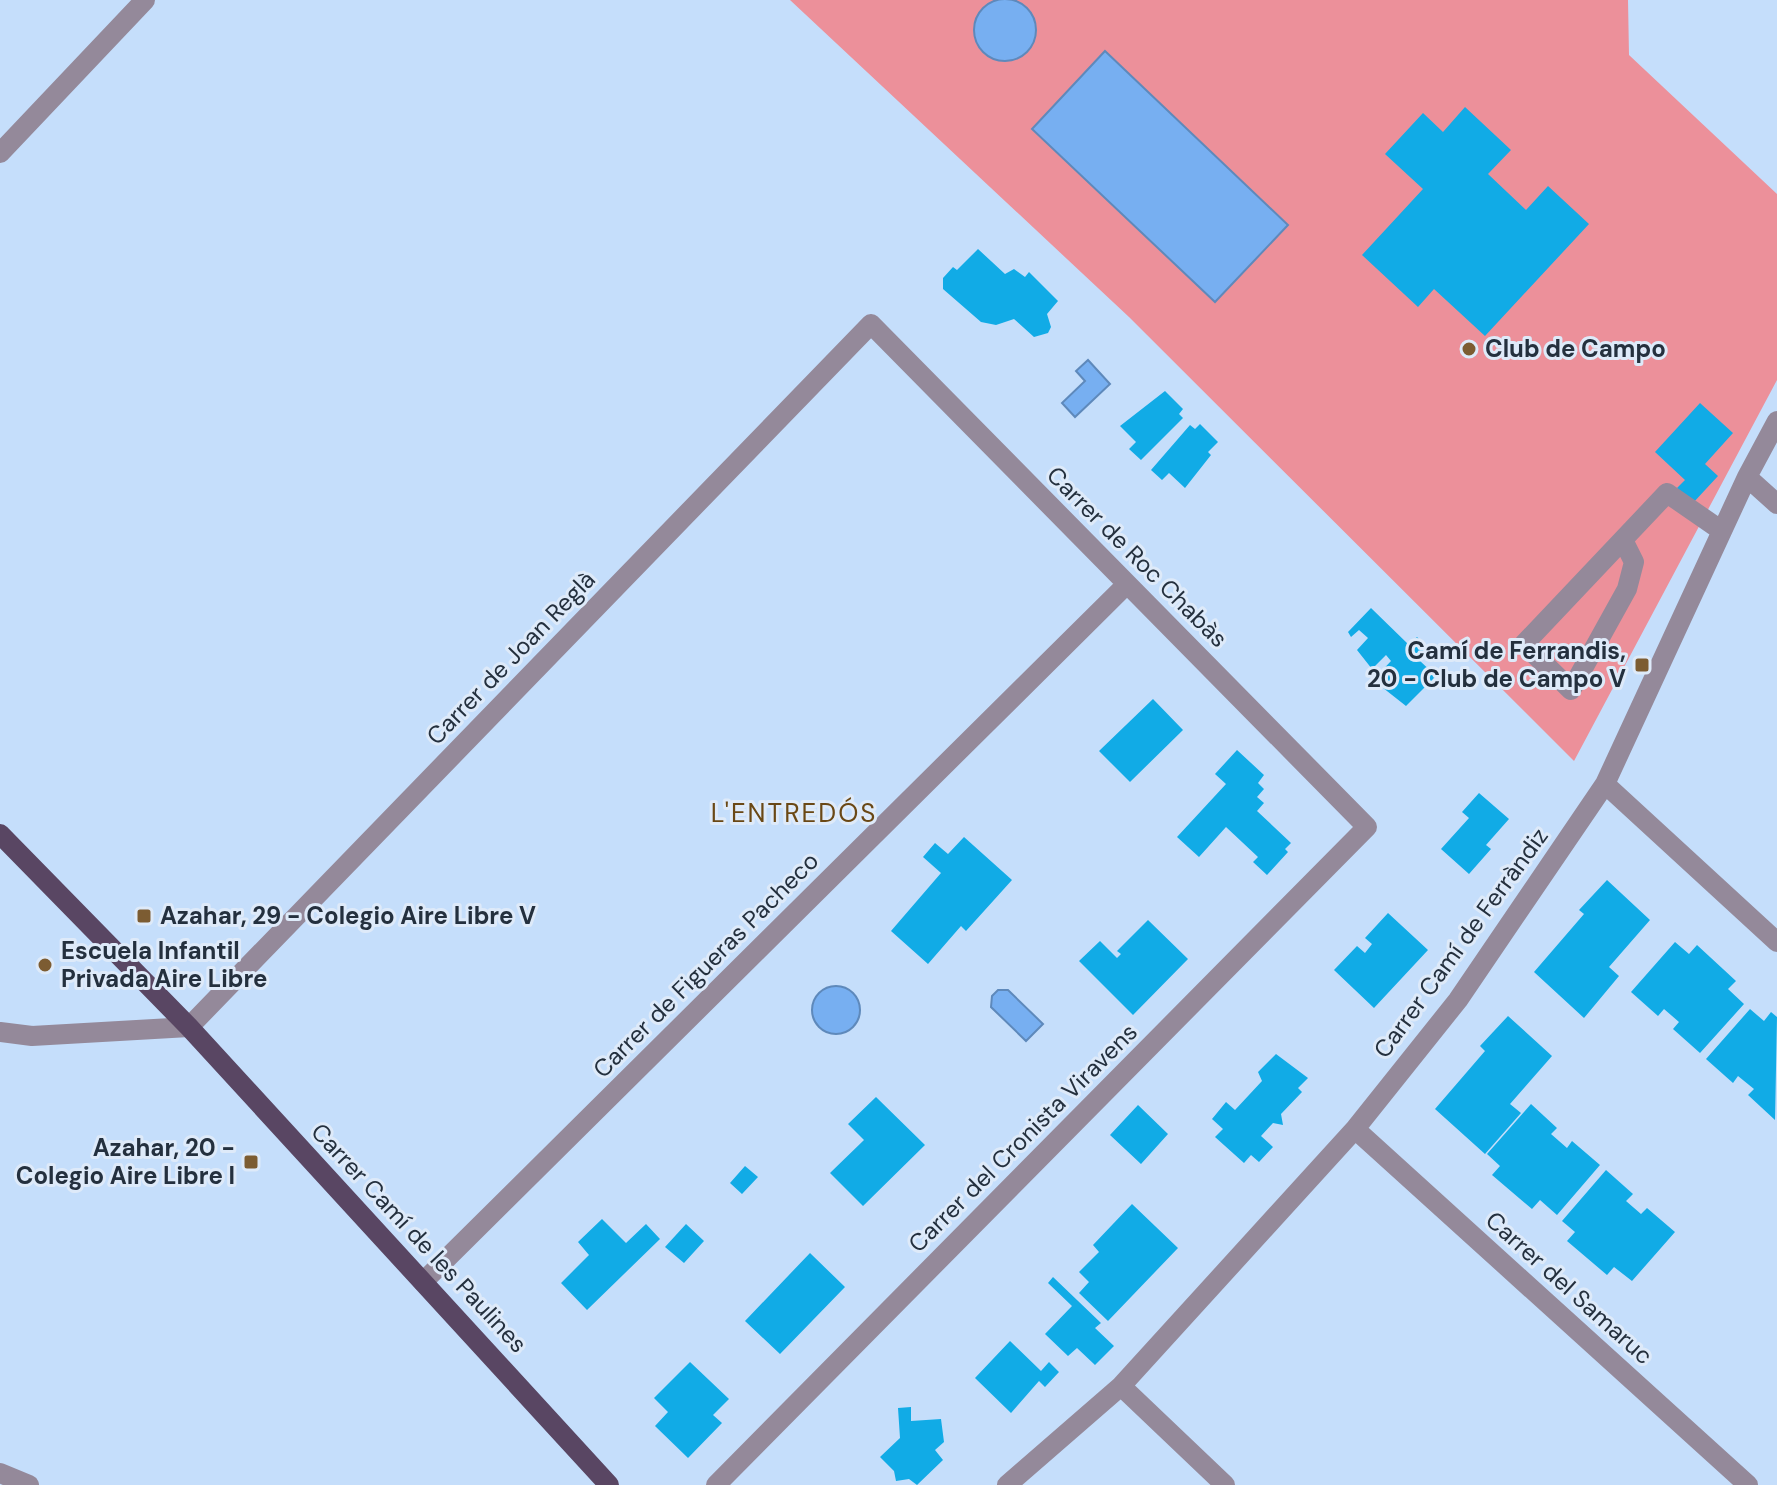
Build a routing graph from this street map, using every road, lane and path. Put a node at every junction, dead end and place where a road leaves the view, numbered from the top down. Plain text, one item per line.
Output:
1 (145, 0) edge
2 (0, 153) edge
3 (871, 324) joint
4 (1777, 421) edge
5 (1747, 477) junction
6 (1777, 504) edge
7 (1722, 531) junction
8 (1623, 540) junction
9 (1127, 584) junction
10 (1605, 784) junction
11 (1367, 827) joint
12 (0, 834) edge
13 (1777, 942) edge
14 (189, 1027) junction
15 (0, 1032) edge
16 (1355, 1129) junction
17 (423, 1282) junction
18 (1121, 1386) junction
19 (0, 1473) edge
20 (29, 1485) edge
21 (609, 1485) edge
22 (716, 1485) edge
23 (1007, 1485) edge
24 (1225, 1485) edge
25 (1748, 1485) edge

1 - 2 street
3 - 9 street, Carrer de Roc Chabàs
3 - 14 street, Carrer de Joan Reglà
4 - 5 street, Carrer Camí de Ferràndiz
5 - 6 street
5 - 7 street, Carrer Camí de Ferràndiz
7 - 8 street
7 - 10 street, Carrer Camí de Ferràndiz
8 - 8 street
9 - 11 street, Carrer de Roc Chabàs
9 - 17 street, Carrer de Figueras Pacheco
10 - 13 street
10 - 16 street, Carrer Camí de Ferràndiz
11 - 22 street, Carrer del Cronista Viravens
12 - 14 main road, Carrer Camí de les Paulines
14 - 15 street
14 - 17 main road, Carrer Camí de les Paulines
16 - 18 street, Carrer Camí de Ferràndiz
16 - 25 street, Carrer del Samaruc
17 - 21 main road, Carrer Camí de les Paulines
18 - 23 street, Carrer Camí de Ferràndiz
18 - 24 street
19 - 20 street

